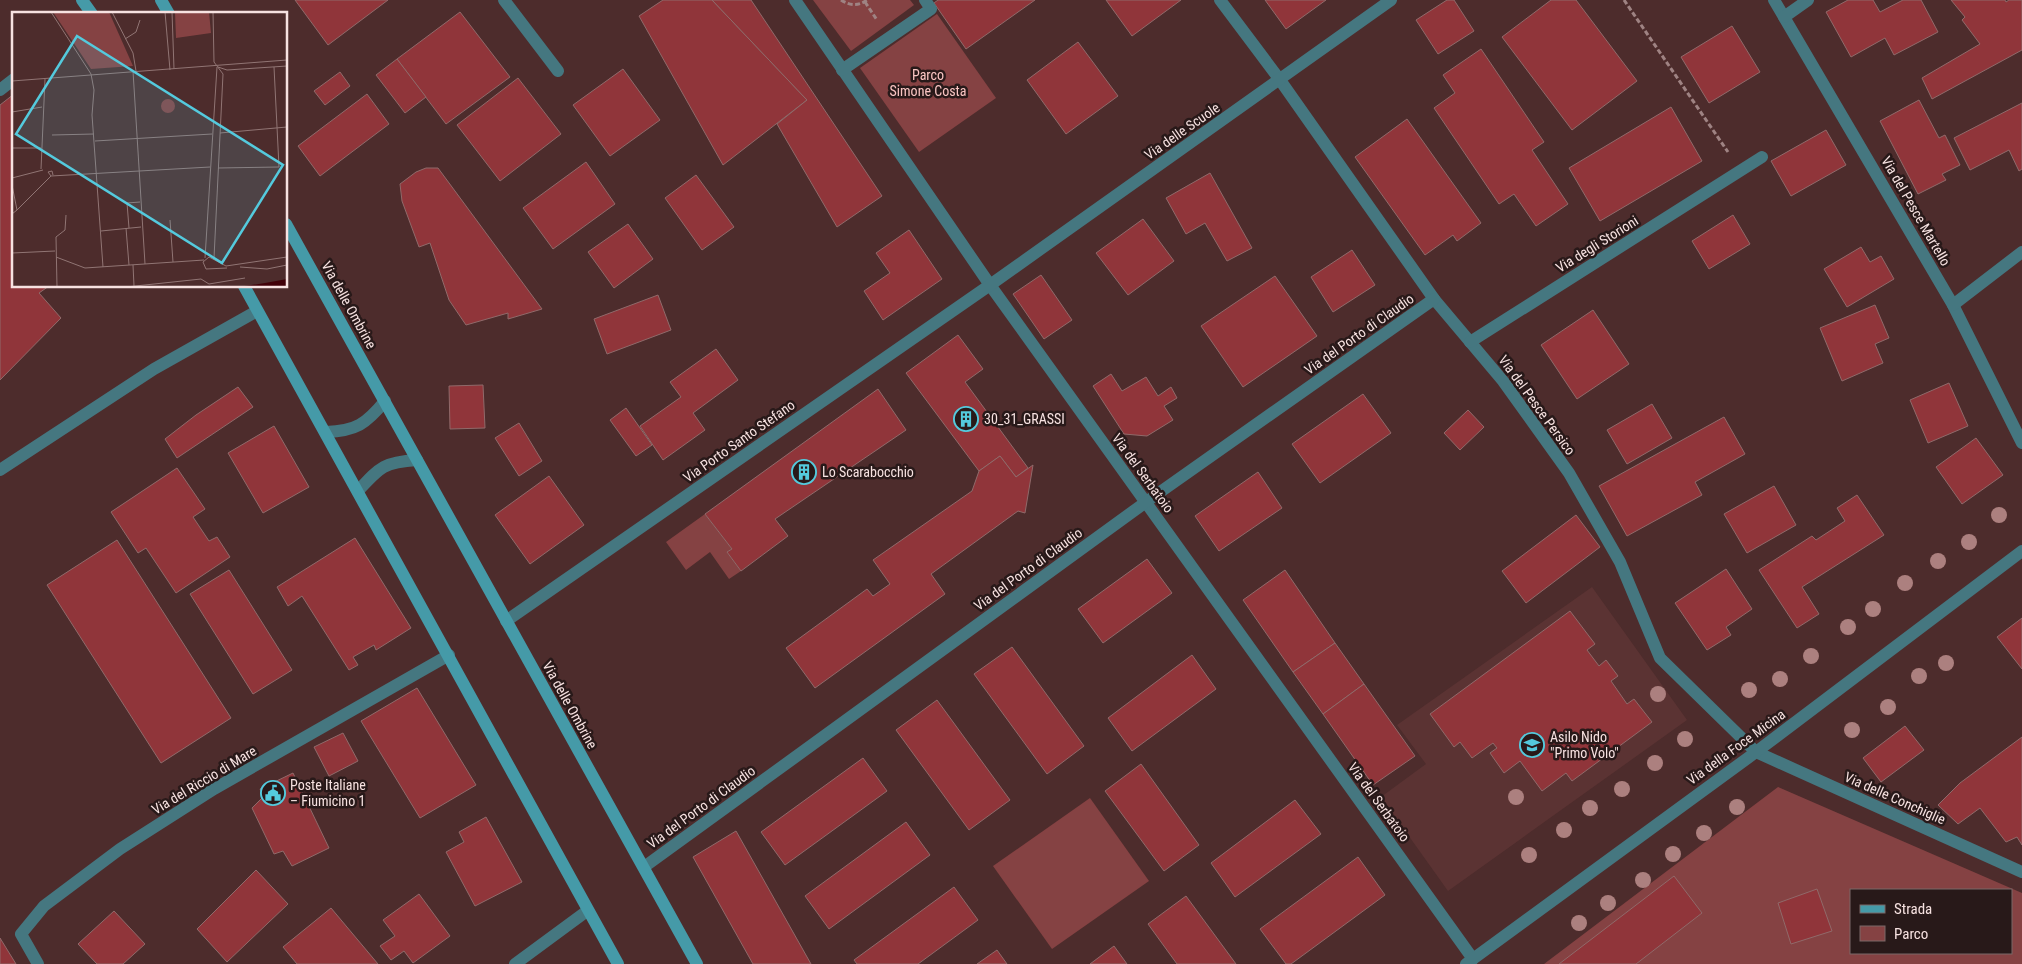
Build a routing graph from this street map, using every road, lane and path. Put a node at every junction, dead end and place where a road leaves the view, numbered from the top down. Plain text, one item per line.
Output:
1 (82, 0) edge
2 (161, 0) edge
3 (504, 0) edge
4 (795, 0) edge
5 (841, 0) edge
6 (867, 0) edge
7 (925, 0) edge
8 (1220, 0) edge
9 (1391, 0) edge
10 (1624, 0) edge
11 (1774, 0) edge
12 (1808, 0) edge
13 (91, 12) edge
14 (168, 12) edge
15 (1784, 17) junction
16 (842, 70) junction
17 (558, 71) dead end
18 (1280, 80) junction
19 (12, 81) edge
20 (0, 90) edge
21 (1762, 157) dead end
22 (1740, 170) junction
23 (288, 228) edge
24 (2022, 252) edge
25 (990, 286) junction
26 (245, 288) edge
27 (1434, 299) junction
28 (1953, 305) junction
29 (257, 311) junction
30 (1470, 342) junction
31 (385, 401) junction
32 (326, 432) junction
33 (2022, 443) edge
34 (418, 460) junction
35 (0, 470) edge
36 (358, 490) junction
37 (1146, 502) junction
38 (2022, 551) edge
39 (506, 621) junction
40 (449, 655) junction
41 (1756, 752) junction
42 (644, 867) junction
43 (2022, 872) edge
44 (588, 911) junction
45 (1469, 962) edge
46 (38, 964) edge
47 (515, 964) edge
48 (618, 964) edge
49 (697, 964) edge

1 - 13 street
2 - 14 street
3 - 17 street
4 - 16 street, Via del Serbatoio
5 - 6 path
7 - 16 street
8 - 18 street, Via del Pesce Persico
9 - 18 street, Via delle Scuole
10 - 22 path
11 - 15 street, Via del Pesce Martello
12 - 15 street
15 - 28 street, Via del Pesce Martello
16 - 25 street, Via del Serbatoio
18 - 25 street, Via delle Scuole
18 - 27 street, Via del Pesce Persico
19 - 20 street
21 - 22 street, Via degli Storioni
22 - 30 street, Via degli Storioni
23 - 31 street, Via delle Ombrine
24 - 28 street
25 - 37 street, Via del Serbatoio
25 - 39 street, Via Porto Santo Stefano
26 - 29 street
27 - 30 street, Via del Pesce Persico
27 - 37 street, Via del Porto di Claudio
28 - 33 street, Via del Pesce Martello
29 - 32 street
29 - 35 street
30 - 41 street, Via del Pesce Persico
31 - 32 street
31 - 34 street, Via delle Ombrine
32 - 36 street
34 - 36 street
34 - 39 street, Via delle Ombrine
36 - 40 street
37 - 42 street, Via del Porto di Claudio
37 - 45 street, Via del Serbatoio
38 - 41 street, Via della Foce Micina
39 - 42 street, Via delle Ombrine
40 - 44 street
40 - 46 street, Via del Riccio di Mare
41 - 43 street, Via delle Conchiglie
41 - 45 street, Via della Foce Micina
42 - 49 street, Via delle Ombrine
44 - 47 street
44 - 48 street

